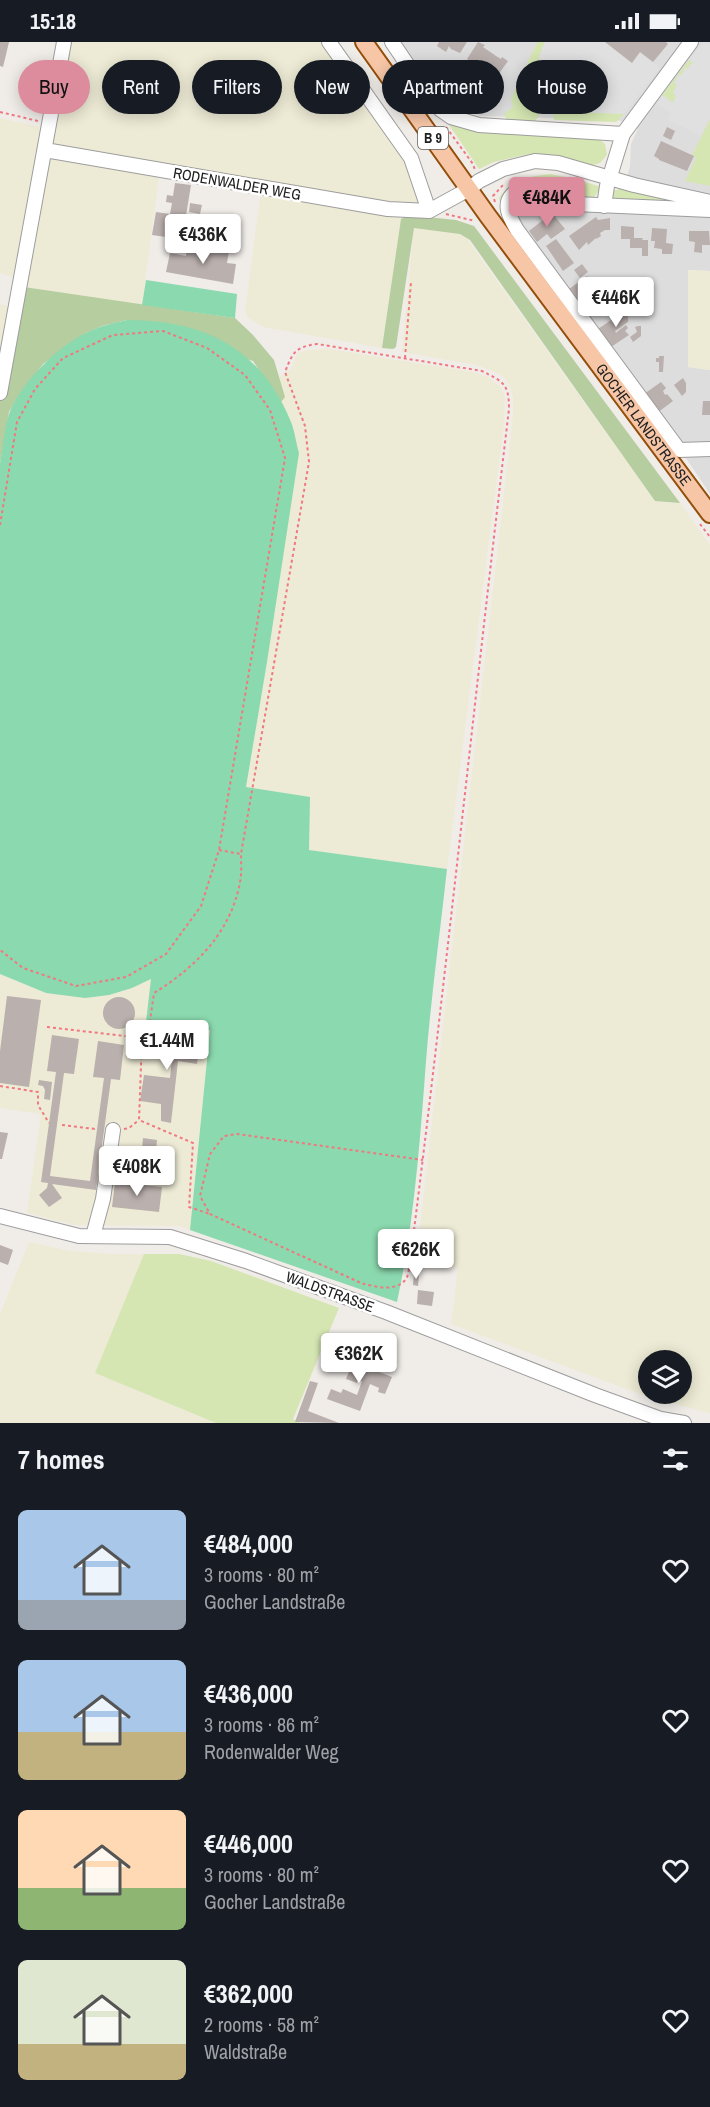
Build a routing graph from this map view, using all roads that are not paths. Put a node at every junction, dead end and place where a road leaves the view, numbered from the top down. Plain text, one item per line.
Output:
1 (64, 42) edge
2 (330, 42) edge
3 (364, 42) edge
4 (392, 42) edge
5 (684, 44) edge
6 (623, 134) junction
7 (45, 150) junction
8 (610, 178) junction
9 (474, 185) junction
10 (710, 202) edge
11 (604, 206) junction
12 (710, 210) edge
13 (429, 211) junction
14 (0, 393) edge
15 (710, 449) edge
16 (710, 514) edge
17 (113, 1130) dead end
18 (0, 1216) edge
19 (93, 1236) junction
20 (684, 1423) edge

1 - 7 street
2 - 13 street
3 - 9 main road, GOCHER LANDSTRASSE / B 9
4 - 6 street
5 - 6 street
6 - 8 street
7 - 13 street, RODENWALDER WEG
7 - 14 street
8 - 9 street
8 - 10 street
8 - 11 street
9 - 13 street
9 - 16 main road, GOCHER LANDSTRASSE / B 9
11 - 12 street, GOCHER LANDSTRASSE
11 - 15 street, GOCHER LANDSTRASSE
17 - 19 street
18 - 19 street, WALDSTRASSE
19 - 20 street, WALDSTRASSE

